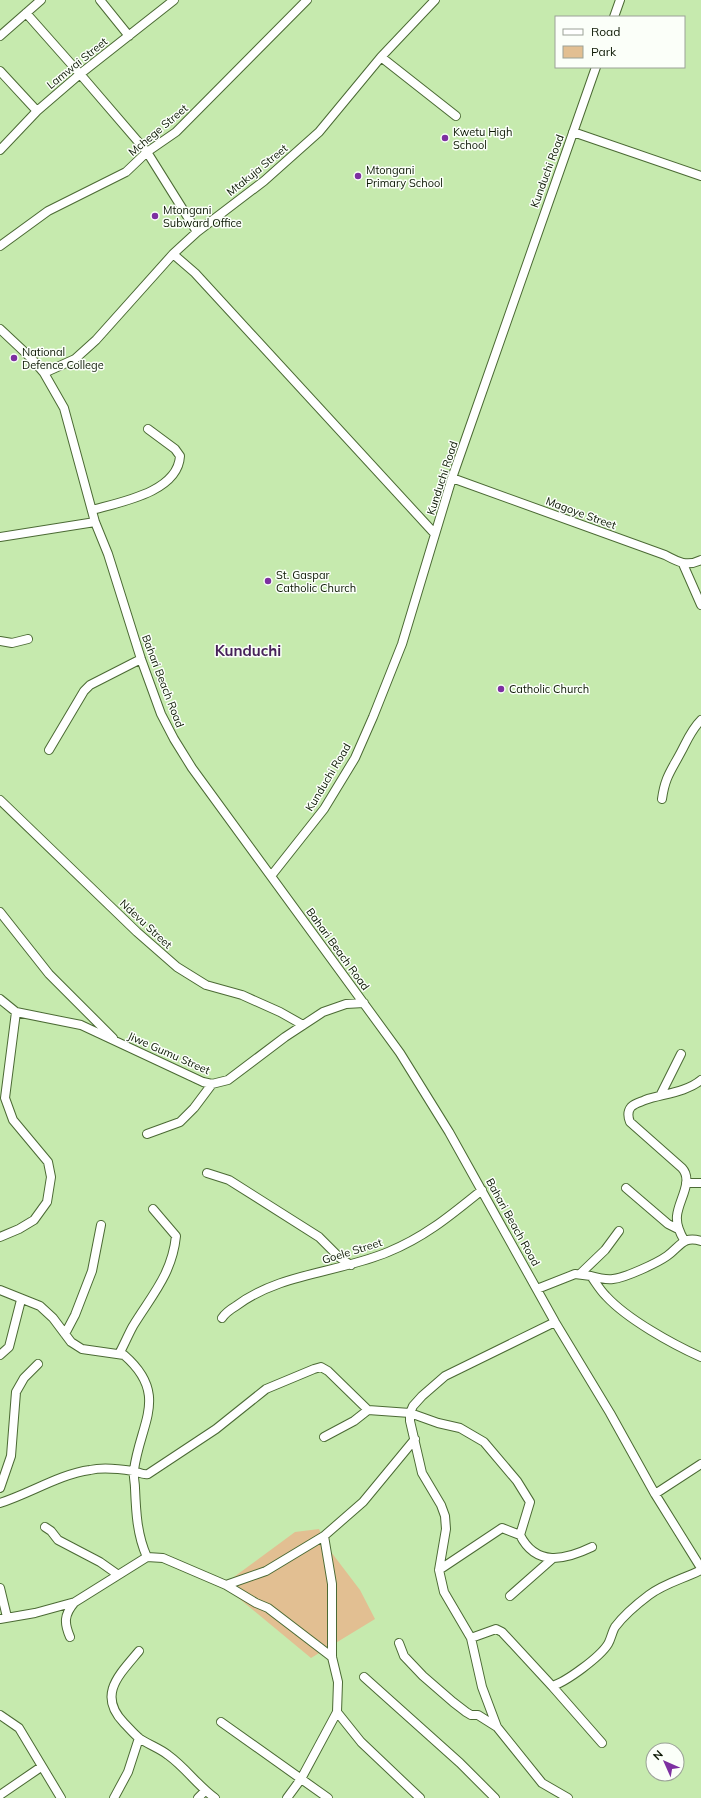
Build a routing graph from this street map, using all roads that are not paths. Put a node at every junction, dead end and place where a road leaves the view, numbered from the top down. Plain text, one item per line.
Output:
1 (41, 0) edge
2 (100, 0) edge
3 (174, 0) edge
4 (307, 0) edge
5 (435, 0) edge
6 (620, 0) edge
7 (26, 13) junction
8 (614, 16) edge
9 (0, 36) edge
10 (129, 36) junction
11 (381, 57) junction
12 (596, 68) edge
13 (0, 71) edge
14 (80, 74) junction
15 (37, 111) junction
16 (456, 116) dead end
17 (573, 132) junction
18 (0, 150) edge
19 (147, 152) junction
20 (701, 176) edge
21 (197, 232) junction
22 (0, 246) edge
23 (173, 254) junction
24 (0, 330) edge
25 (44, 373) junction
26 (148, 429) dead end
27 (452, 478) junction
28 (92, 510) junction
29 (95, 522) junction
30 (435, 534) junction
31 (0, 537) edge
32 (701, 560) edge
33 (683, 564) junction
34 (701, 605) edge
35 (28, 639) dead end
36 (0, 641) edge
37 (141, 660) junction
38 (701, 720) edge
39 (49, 750) dead end
40 (662, 799) dead end
41 (0, 800) edge
42 (271, 876) junction
43 (0, 912) edge
44 (0, 999) edge
45 (364, 1003) junction
46 (16, 1012) junction
47 (303, 1025) junction
48 (118, 1043) junction
49 (681, 1054) dead end
50 (701, 1080) edge
51 (212, 1084) junction
52 (661, 1094) junction
53 (147, 1134) dead end
54 (207, 1173) dead end
55 (686, 1183) junction
56 (701, 1183) edge
57 (626, 1188) dead end
58 (482, 1190) junction
59 (153, 1209) dead end
60 (101, 1225) dead end
61 (678, 1229) junction
62 (619, 1231) dead end
63 (0, 1237) edge
64 (684, 1240) junction
65 (701, 1241) edge
66 (351, 1265) junction
67 (580, 1274) junction
68 (591, 1276) junction
69 (537, 1289) junction
70 (0, 1290) edge
71 (21, 1300) junction
72 (222, 1318) dead end
73 (555, 1322) junction
74 (65, 1334) junction
75 (119, 1354) junction
76 (0, 1355) edge
77 (701, 1357) edge
78 (38, 1364) dead end
79 (368, 1410) junction
80 (410, 1413) junction
81 (324, 1437) dead end
82 (415, 1439) junction
83 (701, 1464) edge
84 (133, 1471) junction
85 (0, 1488) edge
86 (0, 1493) edge
87 (655, 1494) junction
88 (0, 1503) edge
89 (44, 1527) dead end
90 (520, 1535) junction
91 (324, 1536) junction
92 (592, 1547) dead end
93 (147, 1557) junction
94 (552, 1559) junction
95 (701, 1569) edge
96 (439, 1570) junction
97 (117, 1574) junction
98 (226, 1585) junction
99 (0, 1588) edge
100 (510, 1596) dead end
101 (75, 1602) junction
102 (3, 1618) edge
103 (70, 1637) dead end
104 (471, 1638) junction
105 (399, 1643) dead end
106 (139, 1651) dead end
107 (332, 1657) junction
108 (364, 1677) dead end
109 (552, 1686) junction
110 (337, 1712) junction
111 (0, 1715) edge
112 (221, 1722) dead end
113 (497, 1727) junction
114 (139, 1738) junction
115 (602, 1743) dead end
116 (41, 1767) junction
117 (301, 1779) junction
118 (205, 1791) junction
119 (0, 1795) edge
120 (559, 1796) edge
121 (61, 1798) edge
122 (114, 1798) edge
123 (198, 1798) edge
124 (215, 1798) edge
125 (287, 1798) edge
126 (328, 1798) edge
127 (420, 1798) edge
128 (495, 1798) edge
129 (568, 1798) edge

1 - 7 street
2 - 10 street
3 - 10 street, Lamwai Street
4 - 19 street, Mchege Street
5 - 11 street, Mtakuja Street
6 - 8 street
7 - 9 street
7 - 14 street
10 - 14 street, Lamwai Street
11 - 16 street
11 - 21 street, Mtakuja Street
12 - 17 street, Kunduchi Road
13 - 15 street
14 - 15 street, Lamwai Street
14 - 19 street
15 - 18 street, Lamwai Street
17 - 20 street
17 - 27 street, Kunduchi Road
19 - 21 street
19 - 22 street, Mchege Street
21 - 23 street, Mtakuja Street
23 - 25 street, Mtakuja Street
23 - 30 street
24 - 25 street, Bahari Beach Road
25 - 28 street, Bahari Beach Road
26 - 28 street
27 - 30 street, Kunduchi Road
27 - 33 street, Magoye Street
28 - 29 street, Bahari Beach Road
29 - 31 street
29 - 37 street, Bahari Beach Road
30 - 42 street, Kunduchi Road
32 - 33 street
33 - 34 street
35 - 36 street
37 - 39 street
37 - 42 street, Bahari Beach Road
38 - 40 street
41 - 47 street, Ndevu Street
42 - 45 street, Bahari Beach Road
43 - 48 street
44 - 46 street, Jiwe Gumu Street
45 - 47 street, Jiwe Gumu Street
45 - 58 street, Bahari Beach Road
46 - 48 street, Jiwe Gumu Street
46 - 63 street
47 - 51 street, Jiwe Gumu Street
48 - 51 street, Jiwe Gumu Street
49 - 52 street
50 - 52 street
51 - 53 street
52 - 55 street
54 - 66 street
55 - 56 street
55 - 61 street
57 - 61 street
58 - 66 street, Goele Street
58 - 69 street, Bahari Beach Road
59 - 75 street
60 - 74 street
61 - 64 street
62 - 67 street
64 - 65 street
64 - 68 street
66 - 72 street, Goele Street
67 - 68 street
67 - 69 street
68 - 77 street
69 - 73 street, Bahari Beach Road
70 - 71 street
71 - 74 street
71 - 76 street
73 - 80 street
73 - 87 street, Bahari Beach Road
74 - 75 street
75 - 84 street
78 - 85 street
79 - 80 street
79 - 81 street
79 - 84 street
80 - 82 street
80 - 90 street
82 - 91 street
82 - 96 street
83 - 87 street
84 - 88 street
84 - 93 street
86 - 88 street
87 - 95 street, Bahari Beach Road
89 - 97 street
90 - 94 street
90 - 96 street
91 - 98 street
91 - 107 street
92 - 94 street
93 - 97 street
93 - 98 street
94 - 100 street
95 - 109 street
96 - 104 street
97 - 101 street
98 - 107 street
99 - 102 street
101 - 102 street
101 - 103 street
104 - 109 street
104 - 113 street
105 - 113 street
106 - 114 street
107 - 110 street
108 - 128 street
109 - 115 street
110 - 117 street
110 - 127 street
111 - 116 street
112 - 117 street
113 - 120 street
114 - 118 street
114 - 122 street
116 - 119 street
116 - 121 street
117 - 125 street
117 - 126 street
118 - 123 street
118 - 124 street
120 - 129 street

